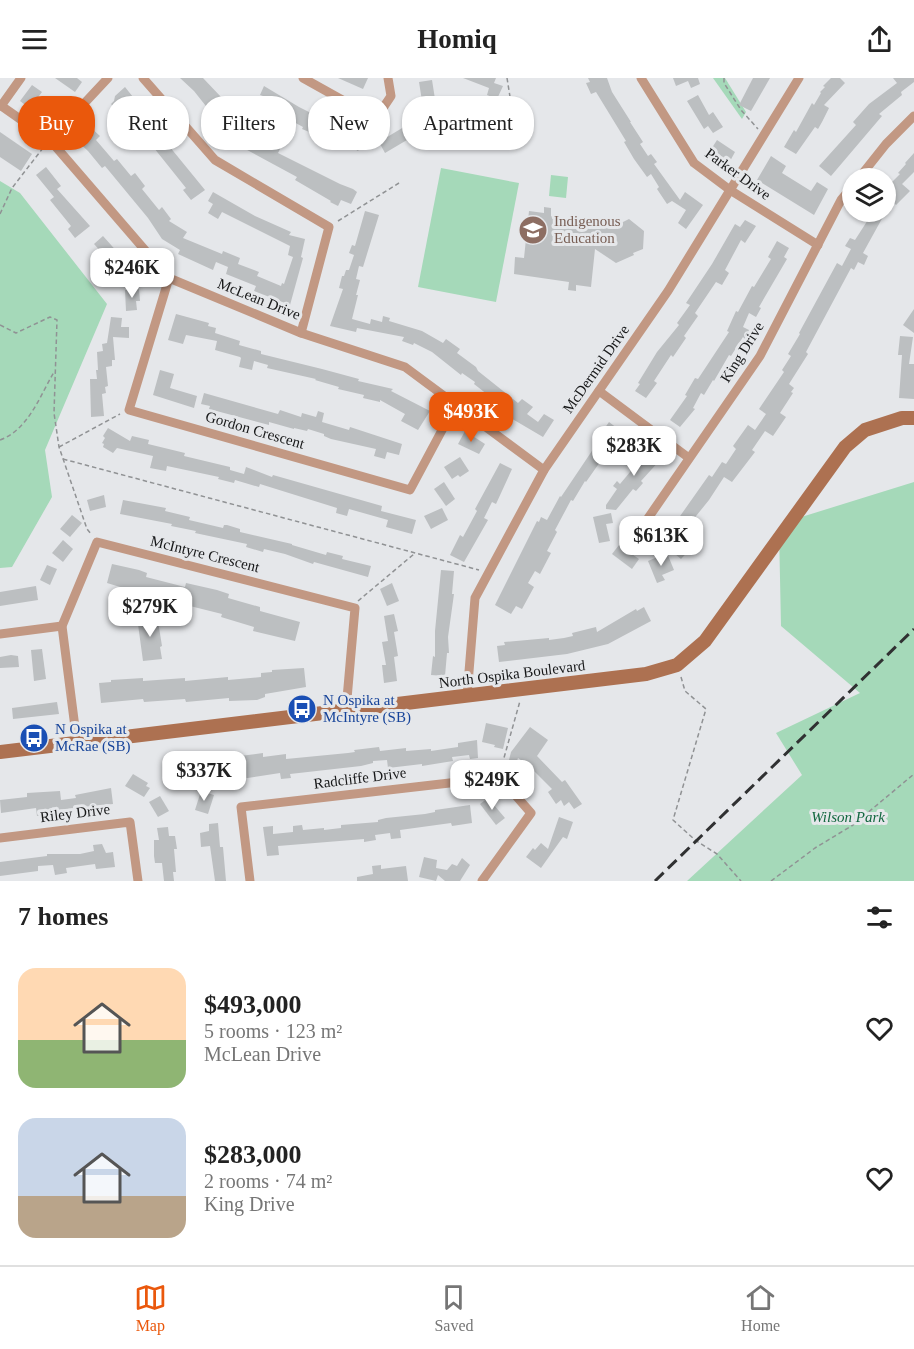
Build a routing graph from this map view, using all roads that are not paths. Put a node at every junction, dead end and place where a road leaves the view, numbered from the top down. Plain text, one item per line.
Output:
1 (21, 78) edge
2 (143, 78) edge
3 (303, 78) edge
4 (388, 78) edge
5 (641, 78) edge
6 (799, 78) edge
7 (102, 80) edge
8 (88, 96) edge
9 (1, 106) edge
10 (914, 116) edge
11 (18, 118) edge
12 (59, 150) edge
13 (866, 168) edge
14 (730, 190) junction
15 (842, 200) edge
16 (818, 245) junction
17 (169, 278) junction
18 (301, 333) junction
19 (599, 391) junction
20 (456, 404) junction
21 (914, 418) edge
22 (689, 458) junction
23 (544, 470) junction
24 (644, 524) dead end
25 (62, 626) junction
26 (0, 634) edge
27 (467, 696) junction
28 (346, 711) junction
29 (77, 743) junction
30 (0, 752) edge
31 (0, 838) edge
32 (138, 881) edge
33 (250, 881) edge
34 (482, 881) edge

1 - 9 street
2 - 18 street
3 - 4 street
5 - 14 street, Parker Drive
6 - 14 street, McDermid Drive
7 - 8 street
9 - 11 street, McLean Drive
10 - 13 street
12 - 17 street, McLean Drive
14 - 16 street, Parker Drive
14 - 19 street, McDermid Drive
15 - 16 street, King Drive
16 - 22 street, King Drive
17 - 18 street, McLean Drive
17 - 20 street, Gordon Crescent
18 - 20 street, McLean Drive
19 - 22 street
19 - 23 street, McDermid Drive
20 - 23 street, McLean Drive
21 - 27 street, North Ospika Boulevard
22 - 24 street, King Drive
23 - 27 street, McDermid Drive
25 - 26 street
25 - 28 street, McIntyre Crescent
25 - 29 street
27 - 28 street, North Ospika Boulevard
28 - 29 street, North Ospika Boulevard
29 - 30 street, North Ospika Boulevard
31 - 32 street, Riley Drive
33 - 34 street, Radcliffe Drive

